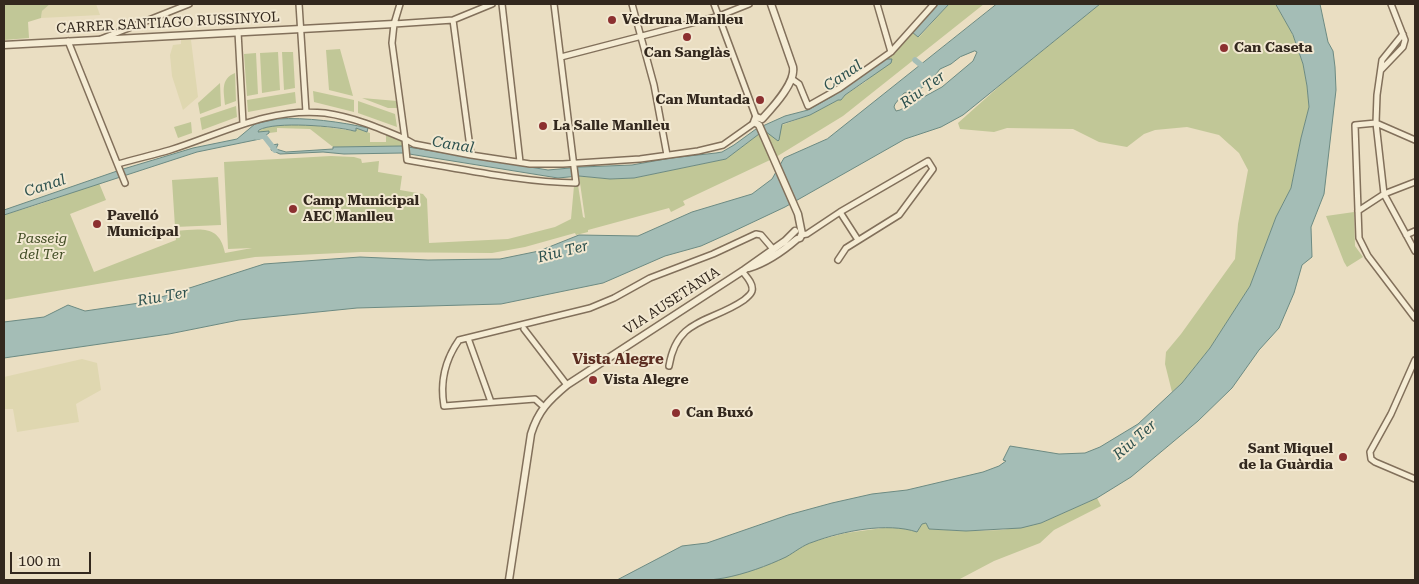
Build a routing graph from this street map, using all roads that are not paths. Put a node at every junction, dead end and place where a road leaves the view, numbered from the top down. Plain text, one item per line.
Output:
1 (189, 4) edge
2 (299, 4) edge
3 (400, 4) edge
4 (492, 4) edge
5 (502, 4) edge
6 (554, 4) edge
7 (632, 4) edge
8 (714, 4) edge
9 (749, 4) edge
10 (771, 4) edge
11 (877, 4) edge
12 (934, 4) edge
13 (1391, 4) edge
14 (719, 16) junction
15 (453, 20) junction
16 (394, 24) junction
17 (301, 29) junction
18 (238, 32) junction
19 (642, 37) junction
20 (99, 39) junction
21 (68, 41) junction
22 (4, 45) edge
23 (891, 52) junction
24 (561, 57) junction
25 (792, 80) junction
26 (306, 112) junction
27 (758, 122) junction
28 (1376, 123) junction
29 (243, 124) junction
30 (405, 139) junction
31 (1415, 140) edge
32 (471, 155) junction
33 (667, 155) junction
34 (520, 162) junction
35 (574, 166) junction
36 (119, 167) junction
37 (1415, 182) edge
38 (125, 183) dead end
39 (1384, 194) junction
40 (1358, 211) junction
41 (840, 212) junction
42 (1415, 231) edge
43 (797, 234) junction
44 (1406, 235) junction
45 (858, 240) junction
46 (773, 249) junction
47 (1415, 250) edge
48 (838, 260) dead end
49 (743, 270) junction
50 (1415, 318) edge
51 (524, 329) dead end
52 (468, 338) junction
53 (1415, 360) edge
54 (669, 366) dead end
55 (566, 385) junction
56 (491, 402) junction
57 (544, 407) junction
58 (1415, 479) edge
59 (509, 580) edge

1 - 20 street
2 - 17 street
3 - 16 street
4 - 15 street
5 - 34 street
6 - 24 street
7 - 19 street
8 - 14 street
9 - 14 street
10 - 25 street
11 - 23 street
12 - 23 street
13 - 28 street
14 - 19 street
14 - 27 street
15 - 16 street
15 - 32 street
16 - 17 street, CARRER SANTIAGO RUSSINYOL
16 - 30 street
17 - 18 street, CARRER SANTIAGO RUSSINYOL
17 - 26 street
18 - 20 street, CARRER SANTIAGO RUSSINYOL
18 - 29 street
19 - 24 street
19 - 33 street
20 - 21 street, CARRER SANTIAGO RUSSINYOL
21 - 22 street, CARRER SANTIAGO RUSSINYOL
21 - 36 street
23 - 25 street
24 - 35 street
25 - 27 street
26 - 29 street
26 - 30 street
27 - 33 street
27 - 43 street
28 - 31 street
28 - 39 street
28 - 40 street
29 - 36 street
30 - 32 street
30 - 35 street
32 - 34 street
33 - 35 street
34 - 35 street
36 - 38 street
37 - 39 street
39 - 40 street
39 - 44 street
40 - 50 street
41 - 43 street
41 - 45 street
41 - 45 street
42 - 44 street
43 - 46 street, VIA AUSETÀNIA
43 - 49 street, VIA AUSETÀNIA
44 - 47 street
45 - 48 street
46 - 49 street, VIA AUSETÀNIA
46 - 52 street
49 - 54 street
49 - 55 street, VIA AUSETÀNIA
51 - 55 street
52 - 56 street
52 - 56 street
53 - 58 street
55 - 57 street, VIA AUSETÀNIA
56 - 57 street
57 - 59 street, VIA AUSETÀNIA

